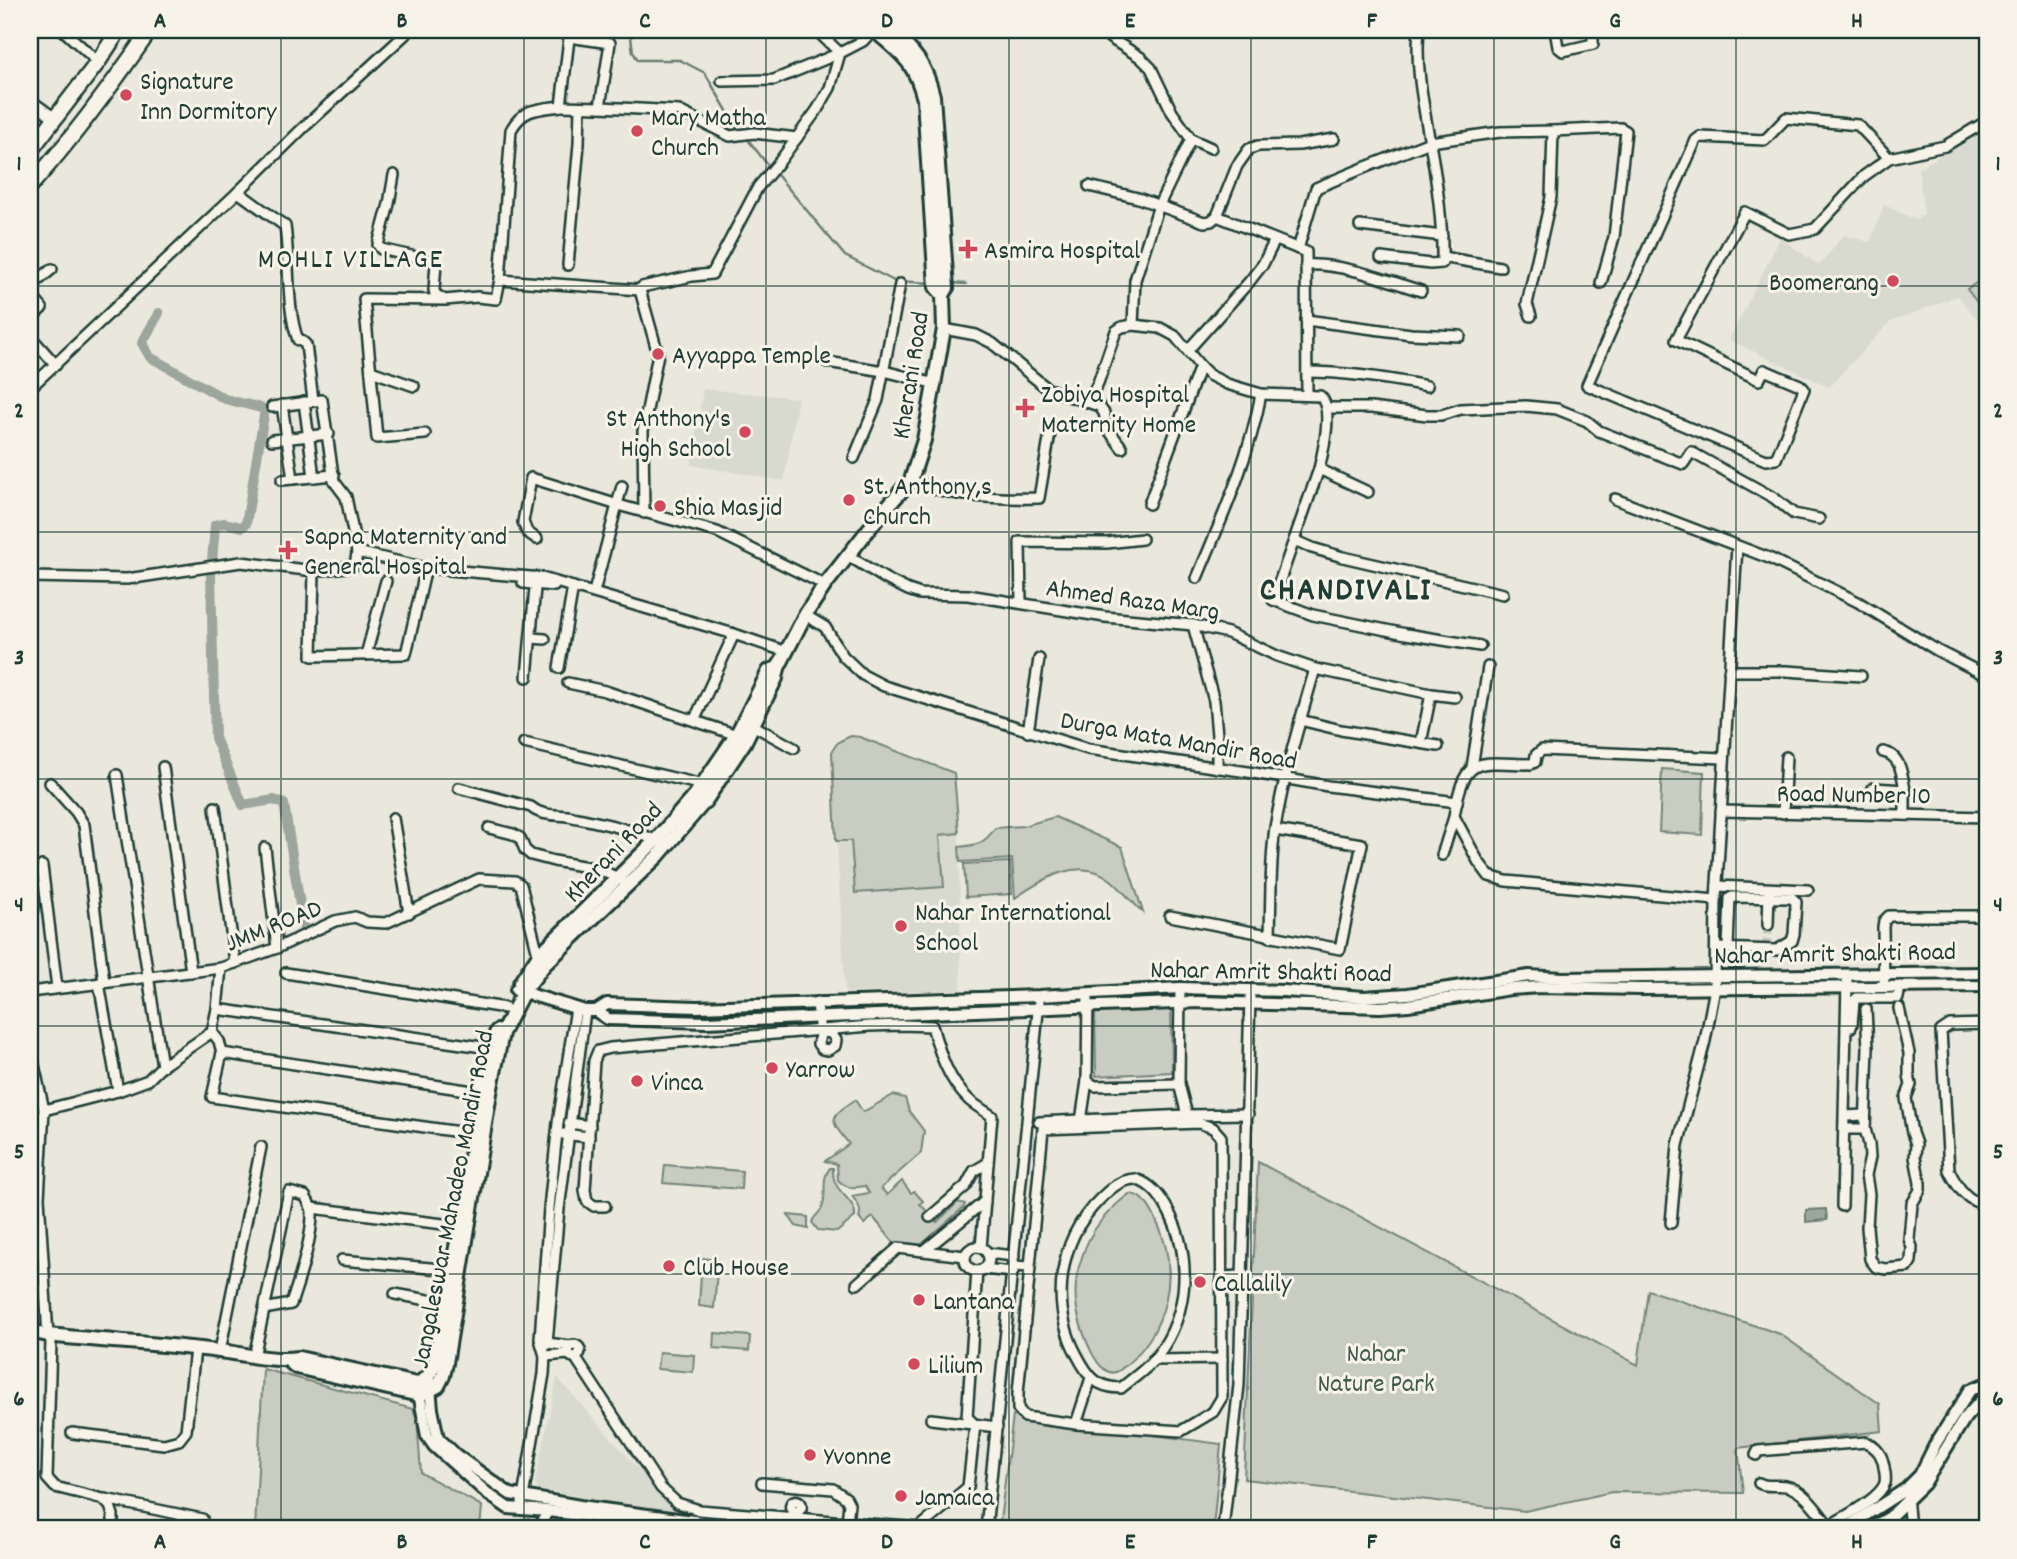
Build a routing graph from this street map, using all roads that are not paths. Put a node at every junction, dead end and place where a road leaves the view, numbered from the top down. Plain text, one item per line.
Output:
1 (63, 30) edge
2 (150, 30) edge
3 (410, 30) edge
4 (816, 30) edge
5 (874, 30) edge
6 (891, 30) edge
7 (1419, 30) edge
8 (1555, 30) edge
9 (1592, 30) edge
10 (117, 32) edge
11 (569, 33) edge
12 (1110, 38) dead end
13 (138, 47) junction
14 (840, 54) junction
15 (98, 62) junction
16 (722, 81) dead end
17 (30, 100) edge
18 (561, 106) junction
19 (580, 107) junction
20 (600, 107) junction
21 (56, 119) junction
22 (1987, 121) edge
23 (1553, 131) junction
24 (797, 138) junction
25 (1191, 139) junction
26 (1334, 139) dead end
27 (1430, 142) junction
28 (1211, 148) dead end
29 (30, 151) edge
30 (1889, 158) junction
31 (394, 176) dead end
32 (30, 186) edge
33 (1089, 186) dead end
34 (238, 192) junction
35 (1159, 205) junction
36 (1217, 216) junction
37 (1360, 226) dead end
38 (1442, 236) junction
39 (1275, 240) junction
40 (1298, 249) junction
41 (1442, 257) junction
42 (1381, 258) dead end
43 (568, 265) dead end
44 (1306, 265) junction
45 (1500, 267) dead end
46 (52, 269) dead end
47 (500, 280) junction
48 (1601, 283) dead end
49 (900, 284) dead end
50 (942, 285) junction
51 (30, 287) edge
52 (640, 290) junction
53 (1421, 291) dead end
54 (30, 294) edge
55 (444, 300) junction
56 (1531, 316) dead end
57 (30, 318) edge
58 (1307, 320) junction
59 (1133, 326) junction
60 (944, 330) junction
61 (30, 336) edge
62 (1460, 336) dead end
63 (1188, 351) junction
64 (827, 362) dead end
65 (56, 365) junction
66 (1200, 366) junction
67 (370, 371) junction
68 (884, 371) junction
69 (1307, 372) junction
70 (936, 384) junction
71 (414, 386) dead end
72 (1427, 386) dead end
73 (30, 388) edge
74 (1261, 394) junction
75 (1307, 395) junction
76 (309, 401) junction
77 (1087, 402) junction
78 (1327, 408) junction
79 (1050, 433) dead end
80 (329, 434) junction
81 (425, 434) dead end
82 (308, 436) junction
83 (288, 438) junction
84 (272, 440) dead end
85 (1122, 448) dead end
86 (854, 458) dead end
87 (1319, 469) junction
88 (334, 475) junction
89 (314, 477) junction
90 (293, 479) junction
91 (282, 480) dead end
92 (911, 480) junction
93 (622, 486) dead end
94 (1368, 492) dead end
95 (1615, 499) dead end
96 (1149, 504) dead end
97 (618, 505) junction
98 (644, 513) junction
99 (1819, 519) dead end
100 (537, 539) dead end
101 (1142, 540) dead end
102 (1294, 540) junction
103 (1737, 545) junction
104 (357, 552) junction
105 (847, 555) junction
106 (426, 568) junction
107 (314, 571) junction
108 (30, 577) edge
109 (1197, 578) dead end
110 (536, 581) junction
111 (386, 582) dead end
112 (523, 583) dead end
113 (556, 586) dead end
114 (825, 586) junction
115 (573, 587) junction
116 (594, 592) junction
117 (1503, 594) dead end
118 (1021, 603) junction
119 (805, 615) junction
120 (1194, 625) junction
121 (734, 634) junction
122 (531, 638) junction
123 (545, 639) dead end
124 (1480, 646) dead end
125 (787, 652) junction
126 (366, 655) junction
127 (1039, 659) dead end
128 (1488, 667) dead end
129 (559, 668) dead end
130 (1315, 669) junction
131 (1729, 671) junction
132 (1861, 676) dead end
133 (1987, 676) edge
134 (527, 677) dead end
135 (568, 683) dead end
136 (1431, 694) junction
137 (1455, 697) dead end
138 (695, 719) junction
139 (1300, 720) junction
140 (749, 723) junction
141 (1028, 732) junction
142 (742, 736) junction
143 (1421, 743) junction
144 (524, 744) dead end
145 (1438, 746) dead end
146 (794, 748) dead end
147 (1883, 752) dead end
148 (1786, 757) dead end
149 (1723, 758) junction
150 (163, 767) dead end
151 (1472, 767) junction
152 (1217, 768) junction
153 (117, 775) dead end
154 (1284, 779) junction
155 (50, 783) dead end
156 (703, 785) junction
157 (458, 788) dead end
158 (1872, 789) dead end
159 (1905, 790) junction
160 (1457, 802) junction
161 (215, 807) dead end
162 (1721, 811) junction
163 (1783, 813) junction
164 (1454, 816) junction
165 (1905, 816) junction
166 (1987, 817) edge
167 (393, 818) dead end
168 (489, 828) dead end
169 (1275, 830) junction
170 (661, 844) junction
171 (265, 848) dead end
172 (1442, 855) dead end
173 (42, 866) dead end
174 (618, 878) junction
175 (632, 883) junction
176 (1717, 886) junction
177 (1808, 890) dead end
178 (1769, 893) junction
179 (1716, 900) junction
180 (409, 913) junction
181 (1170, 916) dead end
182 (1987, 916) edge
183 (1768, 925) tunnel mouth
184 (1270, 937) junction
185 (1716, 947) junction
186 (277, 948) junction
187 (1728, 948) junction
188 (541, 961) junction
189 (235, 963) junction
190 (221, 968) junction
191 (191, 971) junction
192 (1987, 973) edge
193 (286, 974) dead end
194 (148, 977) junction
195 (1640, 977) junction
196 (1847, 981) junction
197 (1884, 981) junction
198 (1715, 982) junction
199 (102, 983) junction
200 (1510, 984) junction
201 (1900, 986) junction
202 (1987, 986) edge
203 (57, 988) junction
204 (1180, 988) junction
205 (1640, 989) junction
206 (1155, 990) junction
207 (1251, 990) junction
208 (519, 991) junction
209 (30, 992) edge
210 (1088, 994) junction
211 (1039, 996) junction
212 (817, 1002) junction
213 (1180, 1003) junction
214 (1156, 1004) junction
215 (1250, 1004) junction
216 (1089, 1007) junction
217 (505, 1008) junction
218 (1899, 1008) dead end
219 (217, 1009) junction
220 (1866, 1009) dead end
221 (586, 1010) junction
222 (1039, 1010) junction
223 (822, 1017) junction
224 (1987, 1024) edge
225 (1846, 1027) junction
226 (212, 1032) junction
227 (823, 1032) junction
228 (30, 1047) edge
229 (490, 1048) junction
230 (222, 1053) junction
231 (162, 1066) junction
232 (1087, 1081) junction
233 (1179, 1084) junction
234 (118, 1090) junction
235 (486, 1092) junction
236 (44, 1110) junction
237 (1248, 1114) junction
238 (1187, 1115) junction
239 (1865, 1115) junction
240 (1844, 1116) junction
241 (1081, 1121) junction
242 (1039, 1122) dead end
243 (569, 1123) junction
244 (590, 1126) junction
245 (1844, 1129) junction
246 (1865, 1129) junction
247 (474, 1134) junction
248 (562, 1134) junction
249 (589, 1137) junction
250 (261, 1147) dead end
251 (988, 1163) junction
252 (985, 1200) junction
253 (1987, 1205) edge
254 (605, 1206) dead end
255 (1842, 1206) dead end
256 (312, 1208) junction
257 (930, 1217) dead end
258 (1671, 1223) dead end
259 (460, 1226) junction
260 (925, 1250) junction
261 (984, 1250) junction
262 (965, 1256) junction
263 (342, 1259) dead end
264 (1013, 1265) junction
265 (1030, 1267) junction
266 (452, 1270) junction
267 (980, 1270) junction
268 (1243, 1276) junction
269 (1222, 1277) junction
270 (857, 1284) dead end
271 (395, 1294) dead end
272 (445, 1303) junction
273 (264, 1309) junction
274 (30, 1331) edge
275 (48, 1335) junction
276 (195, 1349) junction
277 (545, 1349) junction
278 (220, 1351) junction
279 (254, 1357) junction
280 (1222, 1359) junction
281 (1153, 1360) junction
282 (1091, 1378) junction
283 (1987, 1383) edge
284 (422, 1390) junction
285 (1987, 1397) edge
286 (931, 1419) dead end
287 (1076, 1424) junction
288 (975, 1425) junction
289 (997, 1427) junction
290 (72, 1433) dead end
291 (1756, 1455) dead end
292 (762, 1483) dead end
293 (1759, 1483) dead end
294 (1907, 1494) junction
295 (103, 1499) junction
296 (522, 1503) junction
297 (548, 1511) junction
298 (796, 1514) junction
299 (595, 1517) junction
300 (847, 1522) junction
301 (1831, 1527) edge
302 (113, 1529) edge
303 (202, 1529) edge
304 (538, 1529) edge
305 (610, 1529) edge
306 (679, 1529) edge
307 (753, 1529) edge
308 (791, 1529) edge
309 (798, 1529) edge
310 (986, 1529) edge
311 (1223, 1529) edge
312 (1844, 1529) edge
313 (1869, 1529) edge
314 (1910, 1529) edge

1 - 15 street
2 - 13 main road
3 - 34 street
4 - 14 street
5 - 14 street
5 - 50 main road, Kherani Road
6 - 50 main road, Kherani Road
7 - 27 street
8 - 9 street
10 - 13 main road
10 - 15 main road
11 - 18 street
11 - 20 street
12 - 25 street
13 - 32 main road
14 - 16 street
14 - 24 street
15 - 21 main road
17 - 21 street
18 - 19 street
18 - 47 street
19 - 20 street
19 - 43 street
20 - 24 street
21 - 29 main road
22 - 30 street
23 - 27 street
23 - 48 street
23 - 56 street
24 - 52 street
25 - 28 street
25 - 35 street
26 - 36 street
27 - 38 street
27 - 40 street
30 - 30 street
31 - 55 street
33 - 35 street
34 - 65 street
34 - 76 street
35 - 36 street
35 - 59 street
36 - 39 street
37 - 38 street
38 - 41 street
39 - 40 street
39 - 63 street
40 - 44 street
41 - 42 street
41 - 45 street
44 - 53 street
44 - 58 street
46 - 51 street
47 - 52 street
47 - 55 street
49 - 68 street
50 - 60 main road, Kherani Road
52 - 98 street
54 - 57 street
55 - 67 street
58 - 62 street
58 - 69 street
59 - 63 street
59 - 77 street
60 - 70 main road, Kherani Road
60 - 77 street
61 - 65 street
63 - 66 street
64 - 68 street
65 - 73 street
66 - 74 street
66 - 96 street
67 - 71 street
67 - 81 street
68 - 70 street
68 - 86 street
69 - 72 street
69 - 75 street
70 - 92 main road, Kherani Road
74 - 75 street
74 - 109 street
75 - 78 street
76 - 80 street
76 - 82 street
76 - 83 street
77 - 85 street
78 - 87 street
78 - 99 street
79 - 92 street
80 - 82 street
80 - 88 street
82 - 83 street
82 - 89 street
83 - 84 street
83 - 90 street
87 - 94 street
87 - 102 street
88 - 89 street
88 - 104 street
89 - 90 street
90 - 91 street
92 - 105 main road, Kherani Road
93 - 97 street
95 - 103 street
97 - 98 street
97 - 100 street
97 - 116 street
98 - 114 street
101 - 118 street
102 - 117 street
102 - 124 street
103 - 131 street
103 - 133 street
104 - 106 street
104 - 107 street
105 - 114 main road, Kherani Road
105 - 118 street, Ahmed Raza Marg
106 - 110 street
106 - 126 street
107 - 108 street
107 - 126 street
110 - 112 street
110 - 113 street
110 - 115 street
110 - 122 street
111 - 126 street
114 - 119 main road, Kherani Road
115 - 116 street
115 - 129 street
116 - 121 street
118 - 120 street, Ahmed Raza Marg
119 - 125 main road, Kherani Road
119 - 141 street, Durga Mata Mandir Road
120 - 130 street, Ahmed Raza Marg
120 - 152 street
121 - 125 street
121 - 138 street
122 - 123 street
122 - 134 street
125 - 140 main road, Kherani Road
127 - 141 street
128 - 151 street
130 - 136 street, Ahmed Raza Marg
130 - 139 street
131 - 132 street
131 - 149 street
135 - 138 street
136 - 137 street, Ahmed Raza Marg
136 - 143 street
138 - 142 street
139 - 143 street
139 - 154 street
140 - 142 main road, Kherani Road
140 - 146 street
141 - 152 street, Durga Mata Mandir Road
142 - 156 main road, Kherani Road
142 - 170 main road, Kherani Road
143 - 145 street
144 - 156 street
147 - 159 street
148 - 163 street
149 - 151 street
149 - 162 street
150 - 191 street
151 - 160 street
152 - 154 street, Durga Mata Mandir Road
153 - 194 street
154 - 160 street, Durga Mata Mandir Road
154 - 169 street
155 - 199 street
156 - 170 main road, Kherani Road
157 - 170 street
158 - 159 street
159 - 165 street
160 - 164 street
161 - 189 street
162 - 163 street, Road Number 10
162 - 176 street
163 - 165 street, Road Number 10
164 - 172 street
164 - 179 street
165 - 166 street, Road Number 10
167 - 180 street
168 - 174 street
169 - 184 street
169 - 184 street
170 - 174 main road, Kherani Road
170 - 175 main road, Kherani Road
171 - 186 street
173 - 203 street
174 - 175 street
174 - 188 main road, Kherani Road
175 - 188 main road, Kherani Road
176 - 178 street
176 - 179 street
177 - 178 street
178 - 183 street
178 - 187 street
178 - 187 street
179 - 185 street
180 - 186 street, JMM ROAD
180 - 188 street, JMM ROAD
181 - 184 street
182 - 197 street
185 - 187 street
185 - 198 street
186 - 189 street, JMM ROAD
188 - 208 main road, Kherani Road
189 - 190 street, JMM ROAD
190 - 191 street, JMM ROAD
190 - 219 street
191 - 194 street, JMM ROAD
192 - 197 street, Nahar Amrit Shakti Road
193 - 217 street
194 - 199 street, JMM ROAD
194 - 231 street
195 - 198 street, Nahar Amrit Shakti Road
195 - 200 street, Nahar Amrit Shakti Road
195 - 205 street
196 - 197 street, Nahar Amrit Shakti Road
196 - 198 street, Nahar Amrit Shakti Road
196 - 225 street
197 - 201 street, Nahar Amrit Shakti Road
198 - 205 street, Nahar Amrit Shakti Road
198 - 258 street
199 - 203 street, JMM ROAD
199 - 234 street
200 - 205 street, Nahar Amrit Shakti Road
200 - 207 street, Nahar Amrit Shakti Road
200 - 215 street, Nahar Amrit Shakti Road
201 - 202 street, Nahar Amrit Shakti Road
201 - 225 street
203 - 209 street, JMM ROAD
204 - 206 street, Nahar Amrit Shakti Road
204 - 207 street, Nahar Amrit Shakti Road
204 - 213 street
206 - 210 street, Nahar Amrit Shakti Road
206 - 214 street
207 - 215 street
208 - 217 main road, Jangaleswar Mahadeo Mandir Road
208 - 221 street, Nahar Amrit Shakti Road
208 - 235 main road, Jangaleswar Mahadeo Mandir Road
210 - 211 street, Nahar Amrit Shakti Road
210 - 216 street
211 - 212 street, Nahar Amrit Shakti Road
211 - 222 street
212 - 221 street, Nahar Amrit Shakti Road
212 - 223 street
213 - 214 street, Nahar Amrit Shakti Road
213 - 215 street, Nahar Amrit Shakti Road
213 - 233 street
214 - 216 street, Nahar Amrit Shakti Road
215 - 237 street
216 - 222 street, Nahar Amrit Shakti Road
216 - 232 street
217 - 229 main road, Jangaleswar Mahadeo Mandir Road
218 - 246 street
219 - 226 street
219 - 229 street
220 - 239 street
221 - 223 street, Nahar Amrit Shakti Road
221 - 243 street
221 - 248 street
222 - 223 street, Nahar Amrit Shakti Road
222 - 264 street
223 - 227 street
224 - 253 street
225 - 240 street
226 - 230 street
226 - 231 street
227 - 244 street
227 - 251 street
228 - 236 street
229 - 235 main road, Jangaleswar Mahadeo Mandir Road
230 - 235 street
230 - 247 street
231 - 234 street
232 - 233 street
232 - 241 street
233 - 238 street
234 - 236 street
235 - 247 main road, Jangaleswar Mahadeo Mandir Road
235 - 284 main road, Jangaleswar Mahadeo Mandir Road
236 - 275 street
237 - 238 street
237 - 268 street
238 - 241 street
239 - 240 street
239 - 246 street
240 - 245 street
241 - 242 street
243 - 244 street
243 - 248 street
244 - 249 street
245 - 246 street
245 - 255 street
247 - 259 main road, Jangaleswar Mahadeo Mandir Road
248 - 249 street
248 - 277 street
249 - 254 street
250 - 278 street
251 - 252 street
251 - 257 street
252 - 260 street
252 - 261 street
256 - 259 street
256 - 273 street
256 - 273 street
259 - 266 main road, Jangaleswar Mahadeo Mandir Road
260 - 262 street
260 - 270 street
261 - 262 street
261 - 264 street
261 - 267 street
262 - 267 street
263 - 266 street
264 - 265 street
264 - 267 street
264 - 289 street
265 - 269 street
265 - 287 street
266 - 272 main road, Jangaleswar Mahadeo Mandir Road
267 - 288 street
268 - 269 street
268 - 311 street
269 - 280 street
271 - 272 street
272 - 284 main road, Jangaleswar Mahadeo Mandir Road
273 - 279 street
274 - 275 main road, Jangaleswar Mahadeo Mandir Road
275 - 276 main road, Jangaleswar Mahadeo Mandir Road
275 - 295 street
276 - 278 main road, Jangaleswar Mahadeo Mandir Road
276 - 290 street
277 - 296 street
277 - 298 street
278 - 279 main road, Jangaleswar Mahadeo Mandir Road
279 - 284 main road, Jangaleswar Mahadeo Mandir Road
280 - 281 street
280 - 287 street
281 - 282 street
281 - 282 street
282 - 287 street
283 - 294 street
284 - 296 street
285 - 294 street
286 - 288 street
288 - 289 street
288 - 300 street
289 - 310 street
291 - 301 street
292 - 300 street
293 - 301 street
294 - 312 street
294 - 313 street
294 - 314 street
295 - 302 street
295 - 303 street
296 - 297 street
296 - 307 street
297 - 299 street
297 - 304 street
298 - 300 street
298 - 308 street
298 - 309 street
299 - 305 street
299 - 306 street

